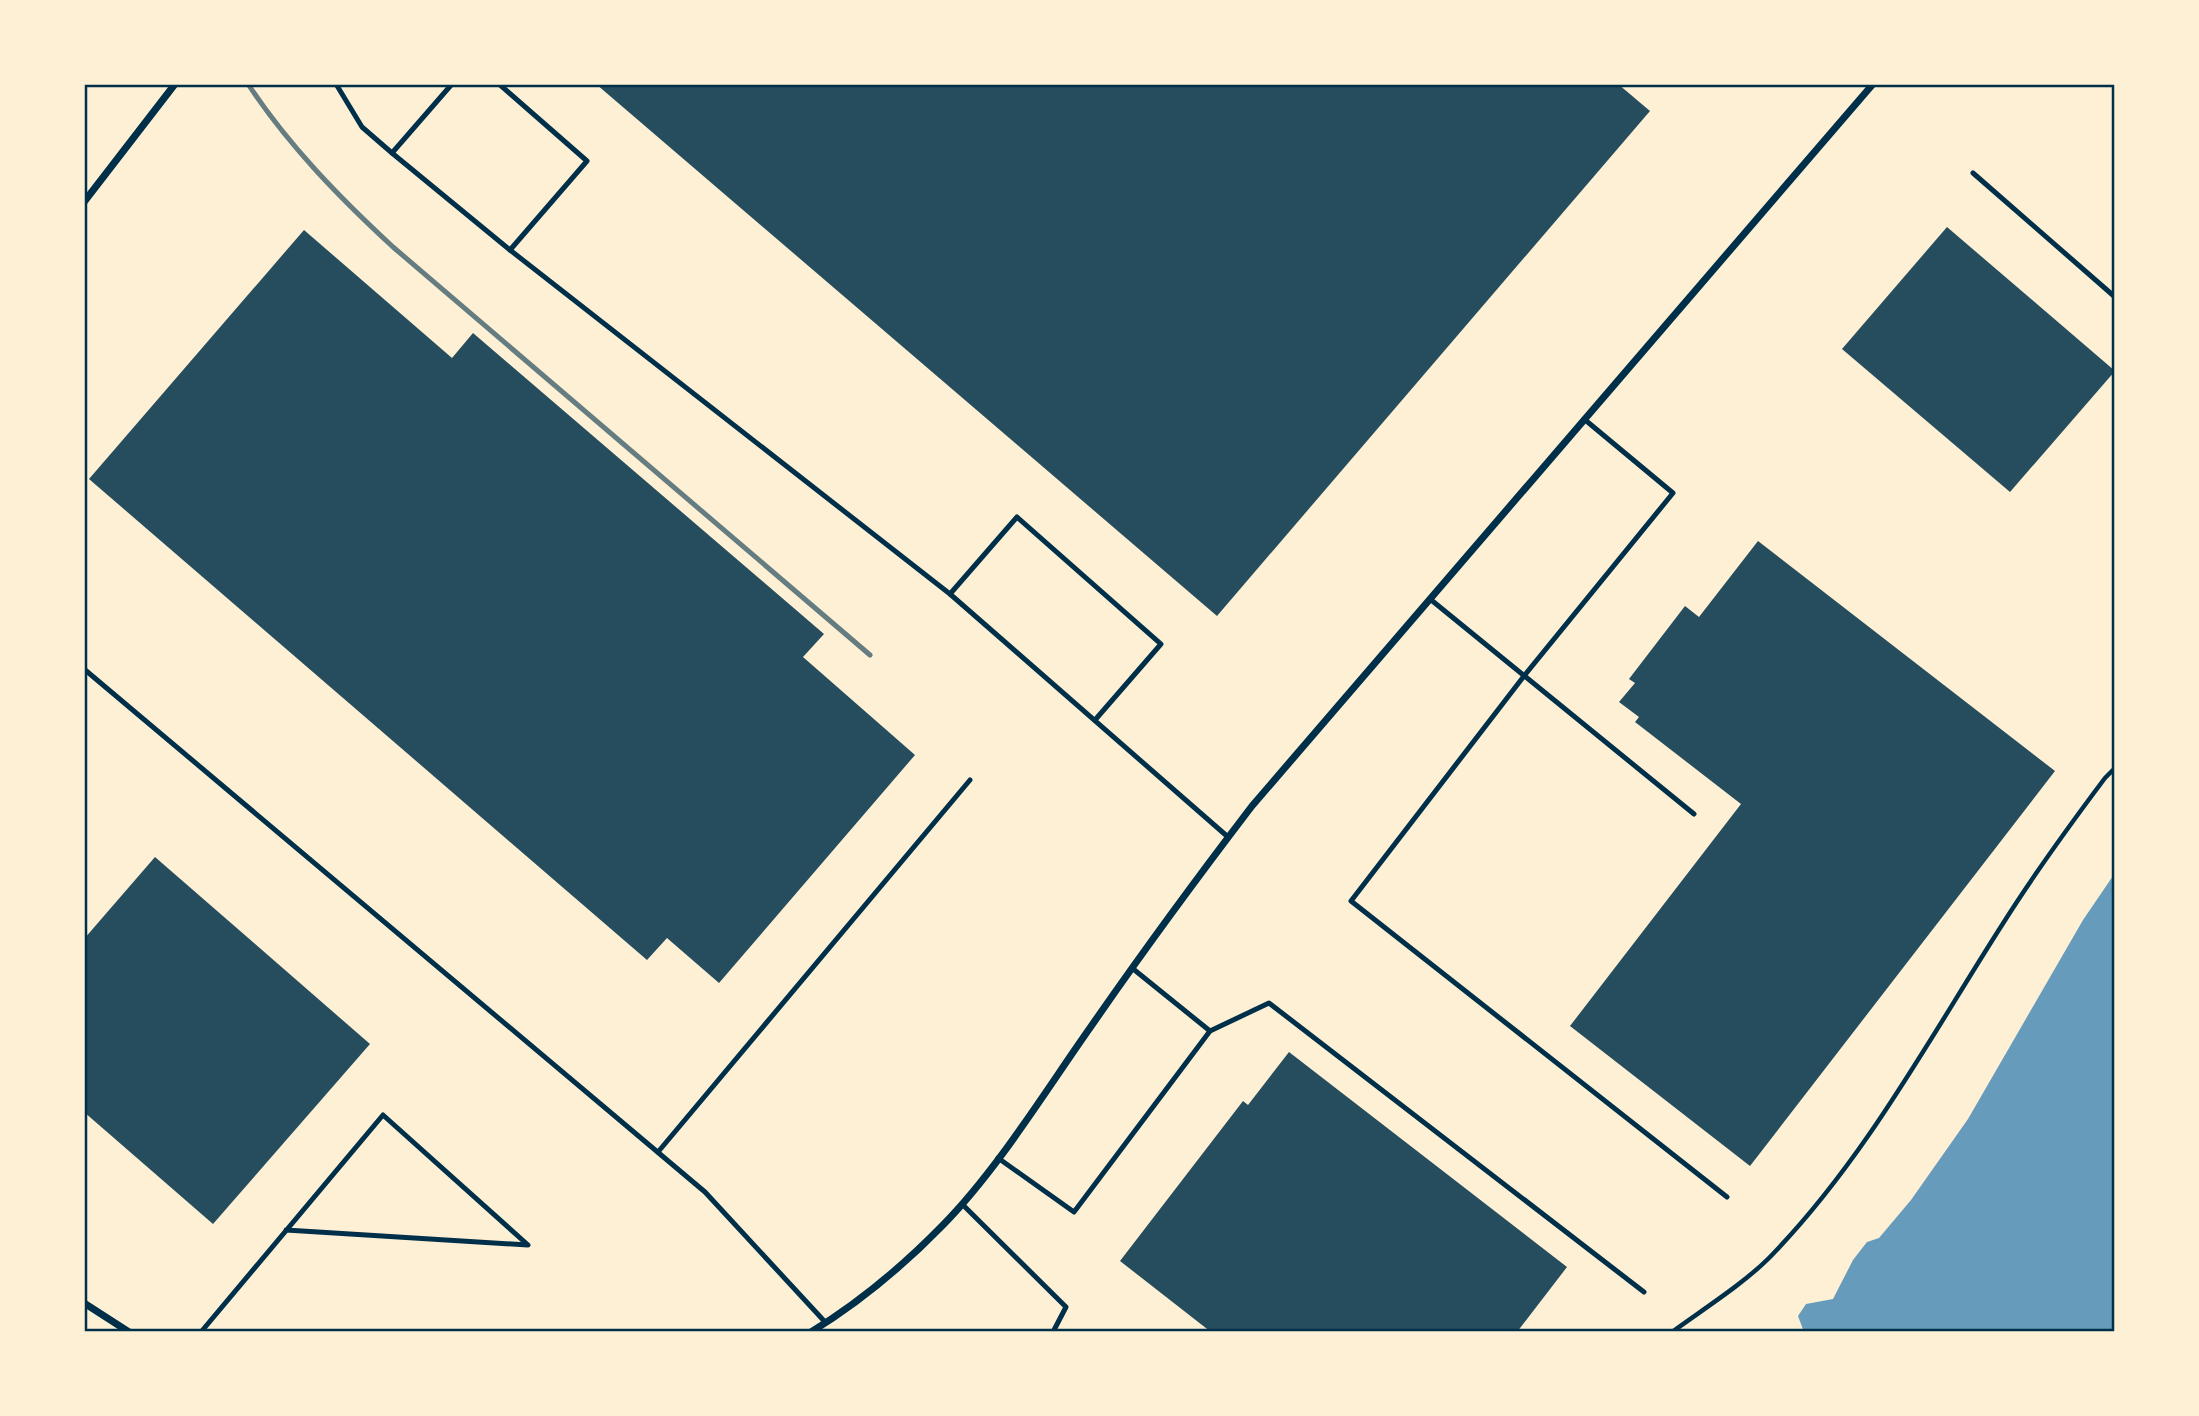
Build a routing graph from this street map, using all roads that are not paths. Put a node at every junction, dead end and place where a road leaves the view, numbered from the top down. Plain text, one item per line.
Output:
1 (175, 84) edge
2 (336, 84) edge
3 (452, 84) edge
4 (499, 84) edge
5 (1872, 84) edge
6 (392, 153) junction
7 (1973, 173) dead end
8 (84, 202) edge
9 (510, 250) junction
10 (2115, 297) edge
11 (1584, 419) junction
12 (950, 594) junction
13 (1430, 599) junction
14 (84, 669) edge
15 (1524, 676) junction
16 (1095, 720) junction
17 (971, 780) dead end
18 (1694, 814) dead end
19 (1228, 837) junction
20 (1132, 968) junction
21 (1210, 1031) junction
22 (659, 1152) junction
23 (998, 1158) junction
24 (1727, 1197) dead end
25 (962, 1203) junction
26 (286, 1230) junction
27 (1644, 1292) dead end
28 (84, 1303) edge
29 (826, 1323) junction
30 (129, 1332) edge
31 (201, 1332) edge
32 (811, 1332) edge
33 (1053, 1332) edge

1 - 8 street
2 - 6 lane
3 - 6 lane
4 - 9 lane
5 - 11 street
6 - 9 lane
7 - 10 lane
9 - 12 lane
11 - 13 street
11 - 15 lane
12 - 16 lane
12 - 16 lane
13 - 15 lane
13 - 19 street
14 - 22 lane
15 - 18 lane
15 - 24 lane
16 - 19 lane
17 - 22 lane
19 - 20 street
20 - 21 lane
20 - 23 street
21 - 23 lane
21 - 27 lane
22 - 29 lane
23 - 25 street
25 - 29 street
25 - 33 lane
26 - 26 lane
26 - 31 lane
28 - 30 street
29 - 32 street

